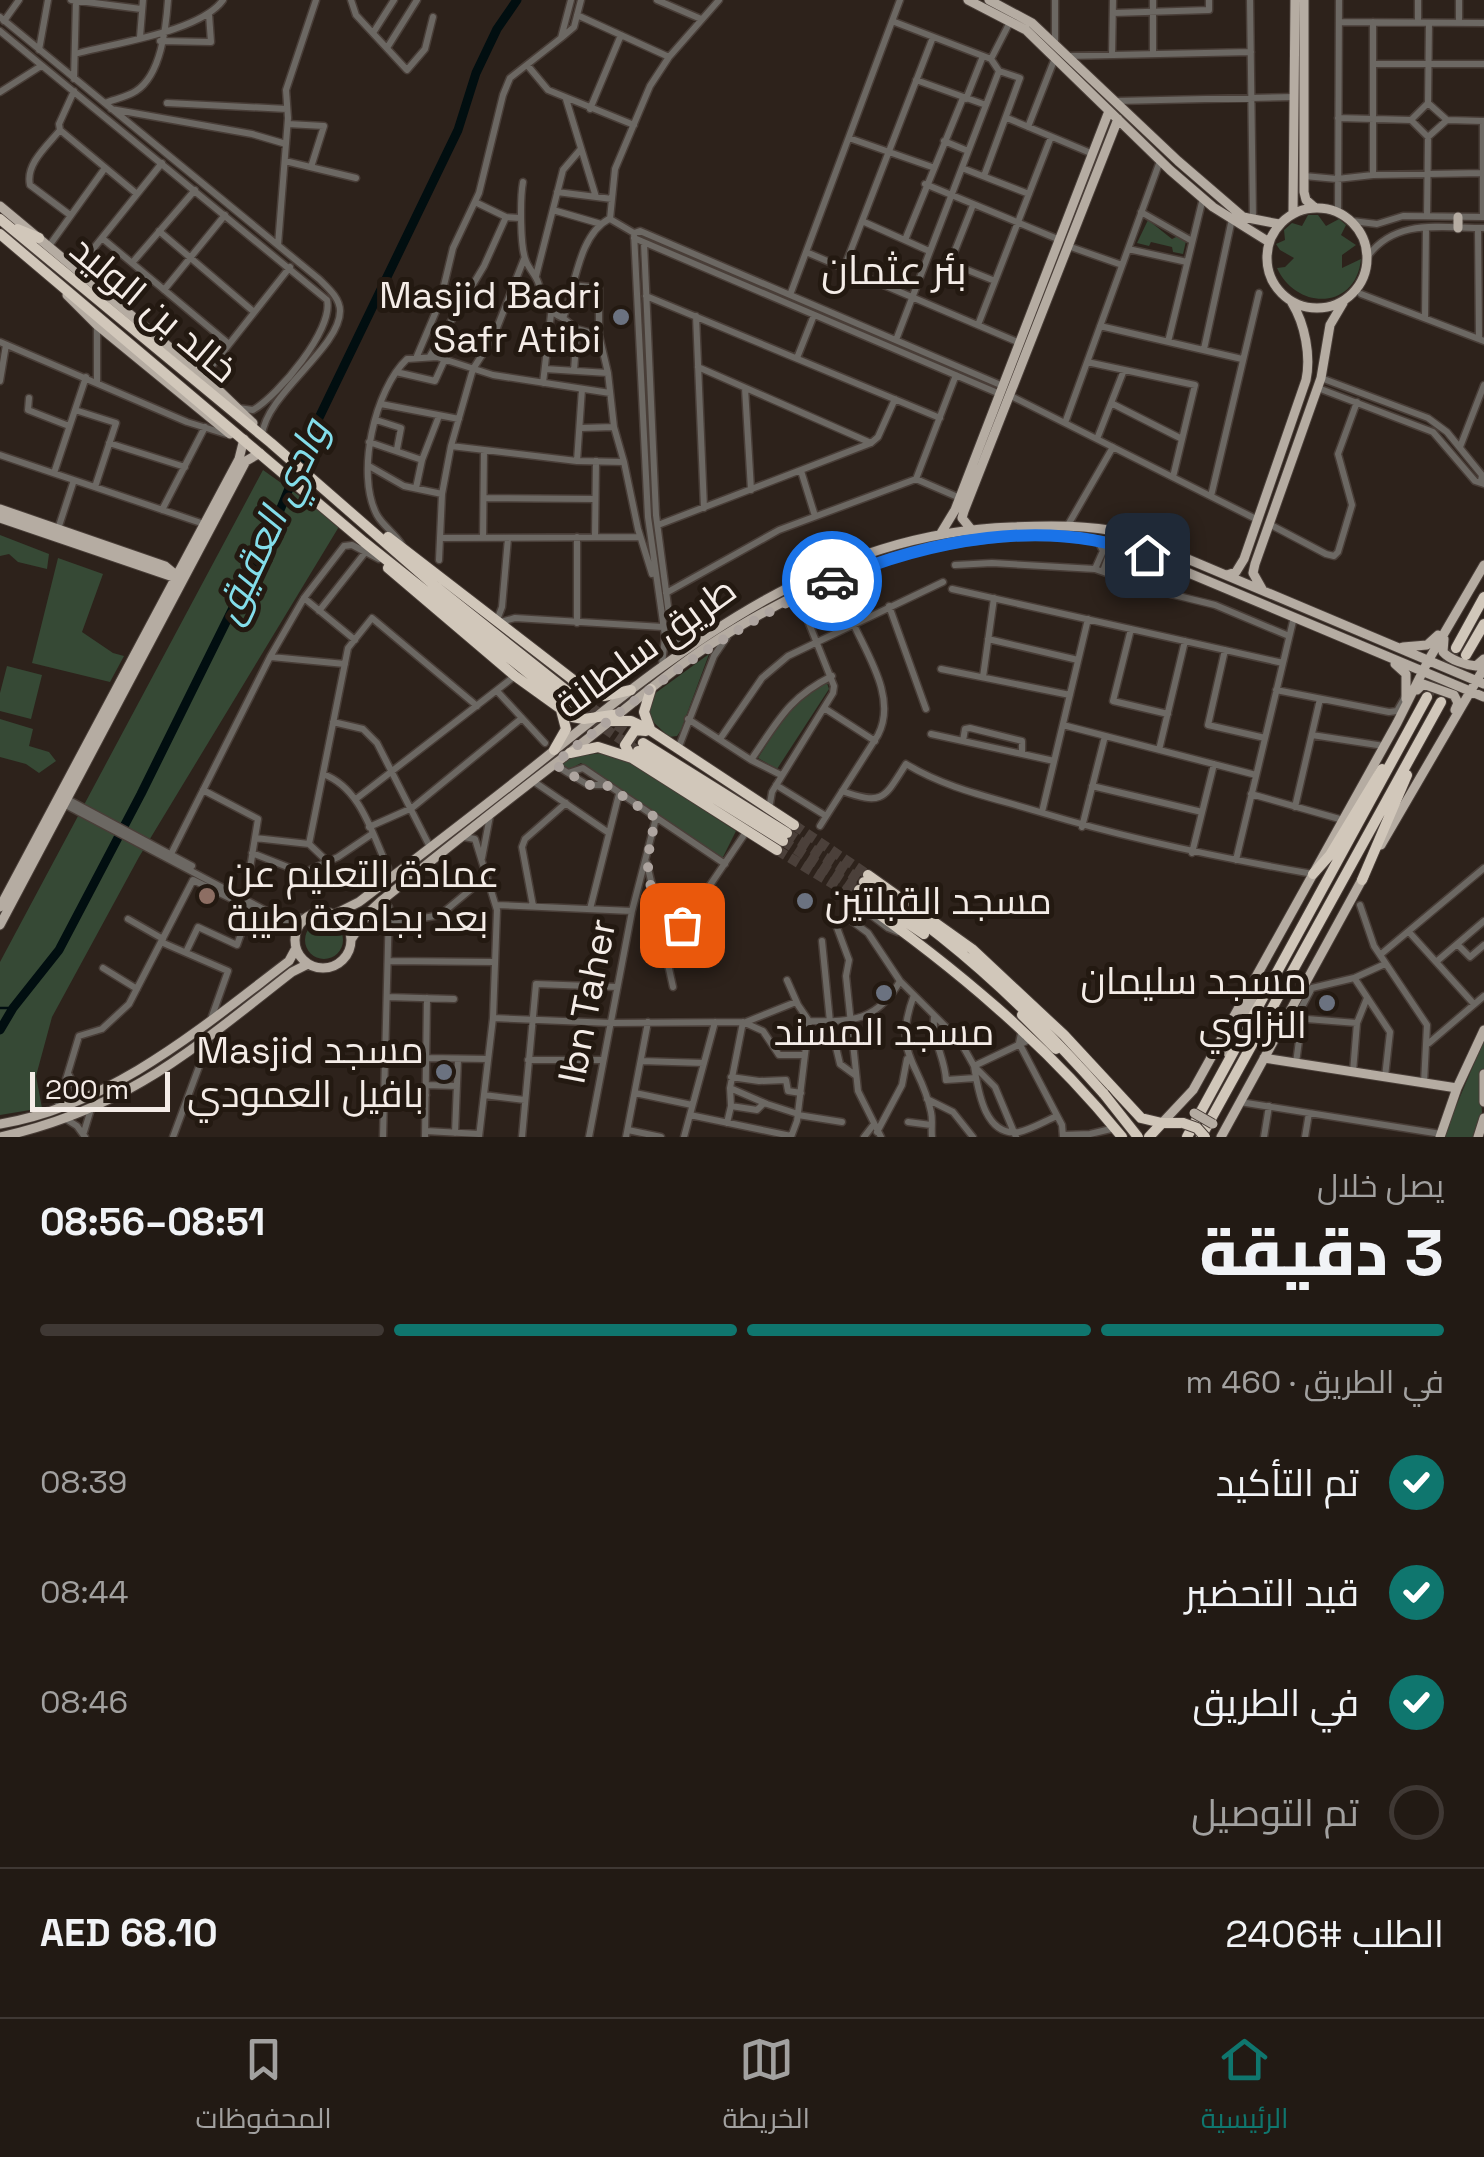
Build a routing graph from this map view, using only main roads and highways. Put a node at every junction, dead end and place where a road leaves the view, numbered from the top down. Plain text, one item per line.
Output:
1 (968, 0) edge
2 (990, 0) edge
3 (1295, 0) edge
4 (1304, 0) edge
5 (1006, 4) edge
6 (1299, 27) junction
7 (1111, 106) junction
8 (1118, 119) junction
9 (1081, 197) junction
10 (0, 206) edge
11 (1314, 207) junction
12 (1294, 213) junction
13 (1279, 224) junction
14 (2, 226) edge
15 (44, 242) junction
16 (1269, 242) junction
17 (1064, 243) junction
18 (56, 281) junction
19 (1290, 300) junction
20 (1345, 300) junction
21 (183, 388) junction
22 (1004, 392) junction
23 (190, 404) junction
24 (266, 438) junction
25 (240, 440) junction
26 (261, 454) junction
27 (0, 509) edge
28 (0, 518) edge
29 (970, 528) junction
30 (370, 530) junction
31 (941, 533) junction
32 (364, 548) junction
33 (1484, 565) edge
34 (163, 570) junction
35 (179, 575) junction
36 (1226, 575) junction
37 (1264, 591) junction
38 (167, 594) junction
39 (1484, 598) edge
40 (1463, 600) junction
41 (1484, 624) edge
42 (1390, 645) junction
43 (1386, 656) junction
44 (1484, 659) edge
45 (1428, 660) junction
46 (1484, 668) edge
47 (1427, 674) junction
48 (1481, 683) edge
49 (650, 688) junction
50 (631, 690) junction
51 (1468, 691) junction
52 (566, 695) junction
53 (1426, 697) tunnel mouth
54 (1484, 699) edge
55 (1440, 702) tunnel mouth
56 (1414, 717) junction
57 (614, 718) junction
58 (592, 720) junction
59 (1397, 723) junction
60 (1428, 727) junction
61 (651, 731) junction
62 (1438, 745) junction
63 (550, 747) junction
64 (638, 751) junction
65 (570, 753) junction
66 (62, 801) junction
67 (1389, 831) junction
68 (785, 838) junction
69 (1313, 874) junction
70 (1362, 880) junction
71 (862, 886) junction
72 (0, 907) edge
73 (335, 914) junction
74 (0, 925) edge
75 (1280, 931) junction
76 (352, 938) junction
77 (296, 942) junction
78 (308, 964) junction
79 (1484, 1030) edge
80 (1264, 1058) junction
81 (1484, 1074) edge
82 (1484, 1086) edge
83 (1457, 1088) junction
84 (1193, 1090) junction
85 (1210, 1095) junction
86 (1484, 1102) edge
87 (1237, 1106) junction
88 (1134, 1112) junction
89 (1484, 1118) edge
90 (45, 1119) junction
91 (1162, 1123) junction
92 (0, 1124) edge
93 (1118, 1132) edge
94 (1480, 1134) edge
95 (0, 1136) edge
96 (1440, 1136) edge
97 (1135, 1137) edge
98 (1149, 1137) edge
99 (1187, 1137) edge
100 (1203, 1137) edge
101 (1221, 1137) edge

1 - 7 main road
2 - 5 main road
3 - 6 main road
4 - 6 main road
5 - 7 main road
6 - 11 main road
6 - 12 main road
7 - 8 main road
7 - 9 main road
7 - 13 main road
8 - 9 main road
8 - 16 main road
9 - 17 main road
10 - 15 main road
11 - 12 main road
11 - 20 main road
12 - 13 main road
13 - 16 main road
14 - 15 highway
14 - 18 highway, خالد بن الوليد
14 - 24 highway, خالد بن الوليد
15 - 24 main road
16 - 19 main road
17 - 22 main road
17 - 22 main road
18 - 21 highway, خالد بن الوليد
18 - 23 main road
19 - 20 main road
19 - 36 main road
20 - 37 main road
21 - 23 highway
21 - 25 highway, خالد بن الوليد
22 - 29 main road
22 - 31 main road
23 - 25 main road
24 - 30 highway, خالد بن الوليد
25 - 26 highway, خالد بن الوليد
25 - 35 main road
26 - 32 highway, خالد بن الوليد
26 - 35 main road
27 - 34 main road
28 - 34 main road
29 - 31 main road, طريق سلطانة
29 - 36 main road, طريق سلطانة
30 - 52 highway
30 - 52 highway
31 - 50 main road, طريق سلطانة
32 - 52 highway
32 - 52 highway
33 - 40 main road
34 - 35 main road
34 - 38 main road
35 - 38 main road
35 - 66 main road
36 - 37 main road, طريق سلطانة
37 - 42 main road, طريق سلطانة
38 - 66 main road
39 - 41 highway
40 - 42 main road
40 - 44 main road
40 - 45 main road
42 - 45 main road, طريق سلطانة
43 - 47 main road, طريق سلطانة
43 - 49 main road, طريق سلطانة
43 - 59 main road
45 - 47 main road
45 - 48 main road, طريق سلطانة
46 - 48 main road
47 - 51 main road, طريق سلطانة
47 - 59 main road
48 - 51 main road
49 - 57 main road, طريق سلطانة
49 - 61 highway
50 - 52 highway
50 - 58 main road, طريق سلطانة
51 - 54 main road
51 - 62 main road
52 - 58 highway
52 - 63 highway
53 - 56 highway
54 - 67 main road
55 - 60 highway
56 - 69 highway
56 - 85 highway
57 - 58 highway
57 - 61 highway
57 - 65 main road, طريق سلطانة
58 - 63 main road, طريق سلطانة
59 - 62 main road
59 - 69 main road
60 - 70 highway
60 - 100 highway
61 - 64 highway
61 - 68 highway
62 - 67 main road
63 - 73 main road, طريق سلطانة
64 - 65 highway
64 - 68 highway
64 - 68 highway
65 - 76 main road, طريق سلطانة
66 - 72 main road
66 - 74 main road
67 - 70 main road
69 - 75 main road
70 - 80 main road
71 - 88 highway
71 - 93 highway
71 - 97 highway, bridge
73 - 76 main road
73 - 77 main road
75 - 84 main road
75 - 85 main road
76 - 78 main road
77 - 78 main road
77 - 90 main road
78 - 90 main road
79 - 83 main road
80 - 83 main road
80 - 87 main road
81 - 82 main road
82 - 86 main road
83 - 96 main road
84 - 87 main road, bridge
84 - 91 main road
85 - 99 highway
87 - 101 main road
88 - 91 highway
88 - 93 highway
89 - 94 main road
90 - 92 main road
90 - 95 main road
91 - 98 highway
91 - 100 highway, bridge

